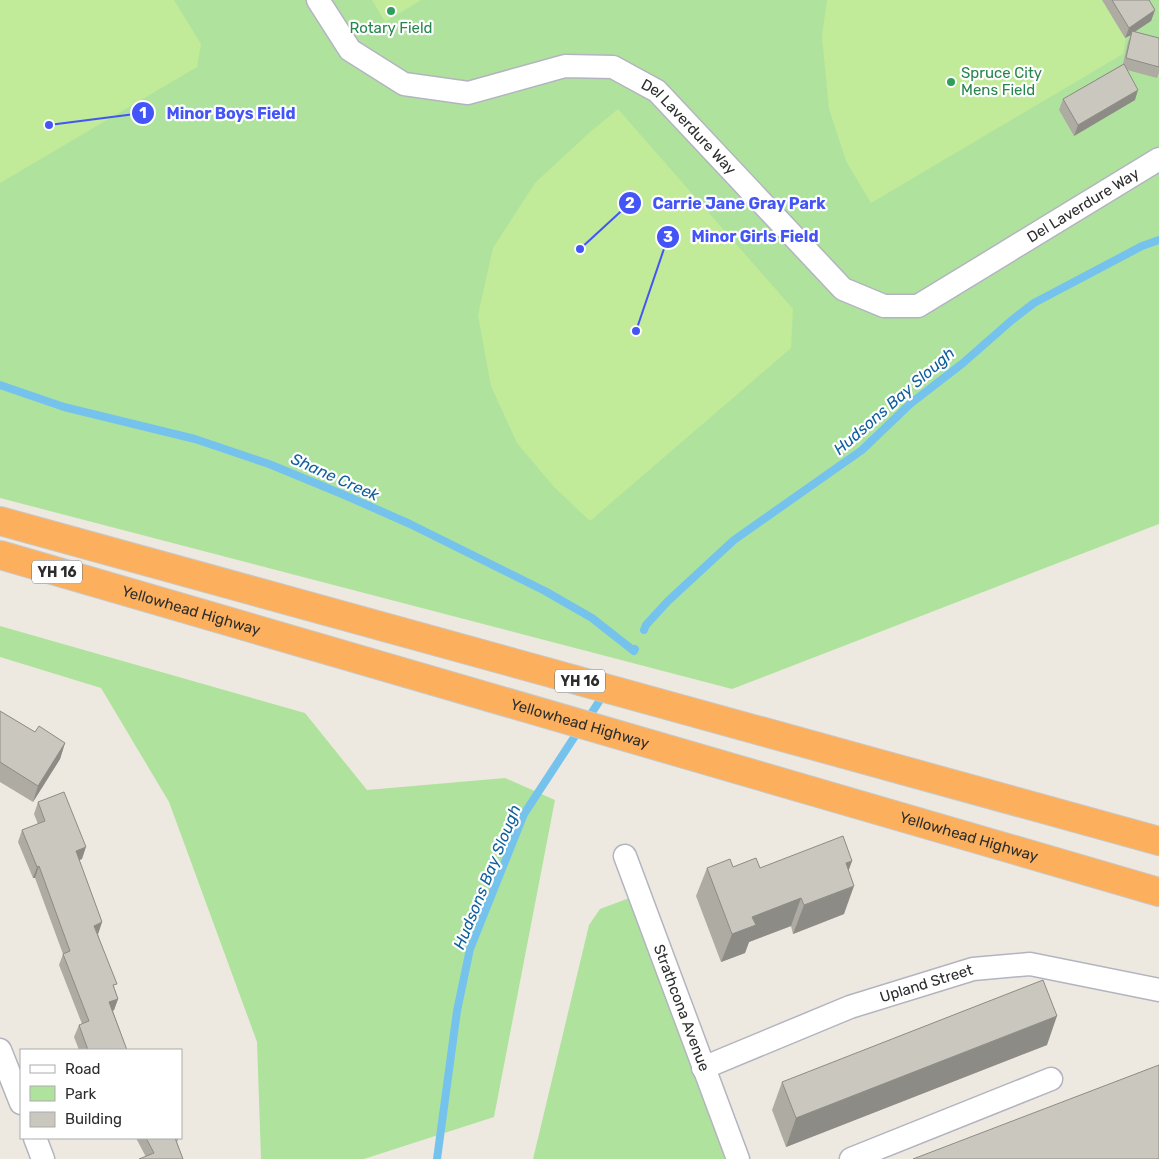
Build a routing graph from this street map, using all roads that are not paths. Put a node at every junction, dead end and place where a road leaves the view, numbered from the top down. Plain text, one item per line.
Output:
1 (318, 0) edge
2 (1159, 159) edge
3 (0, 521) edge
4 (0, 555) edge
5 (1159, 841) edge
6 (625, 856) dead end
7 (1159, 892) edge
8 (1159, 990) edge
9 (0, 1050) edge
10 (703, 1068) junction
11 (1051, 1079) dead end
12 (20, 1101) edge
13 (35, 1139) edge
14 (43, 1159) edge
15 (738, 1159) edge
16 (851, 1159) edge

1 - 2 street, Del Laverdure Way
3 - 5 highway, YH 16
4 - 7 highway, Yellowhead Highway / YH 16
6 - 10 street, Strathcona Avenue
8 - 10 street, Upland Street
9 - 12 street
10 - 15 street, Strathcona Avenue
11 - 16 street
13 - 14 street

